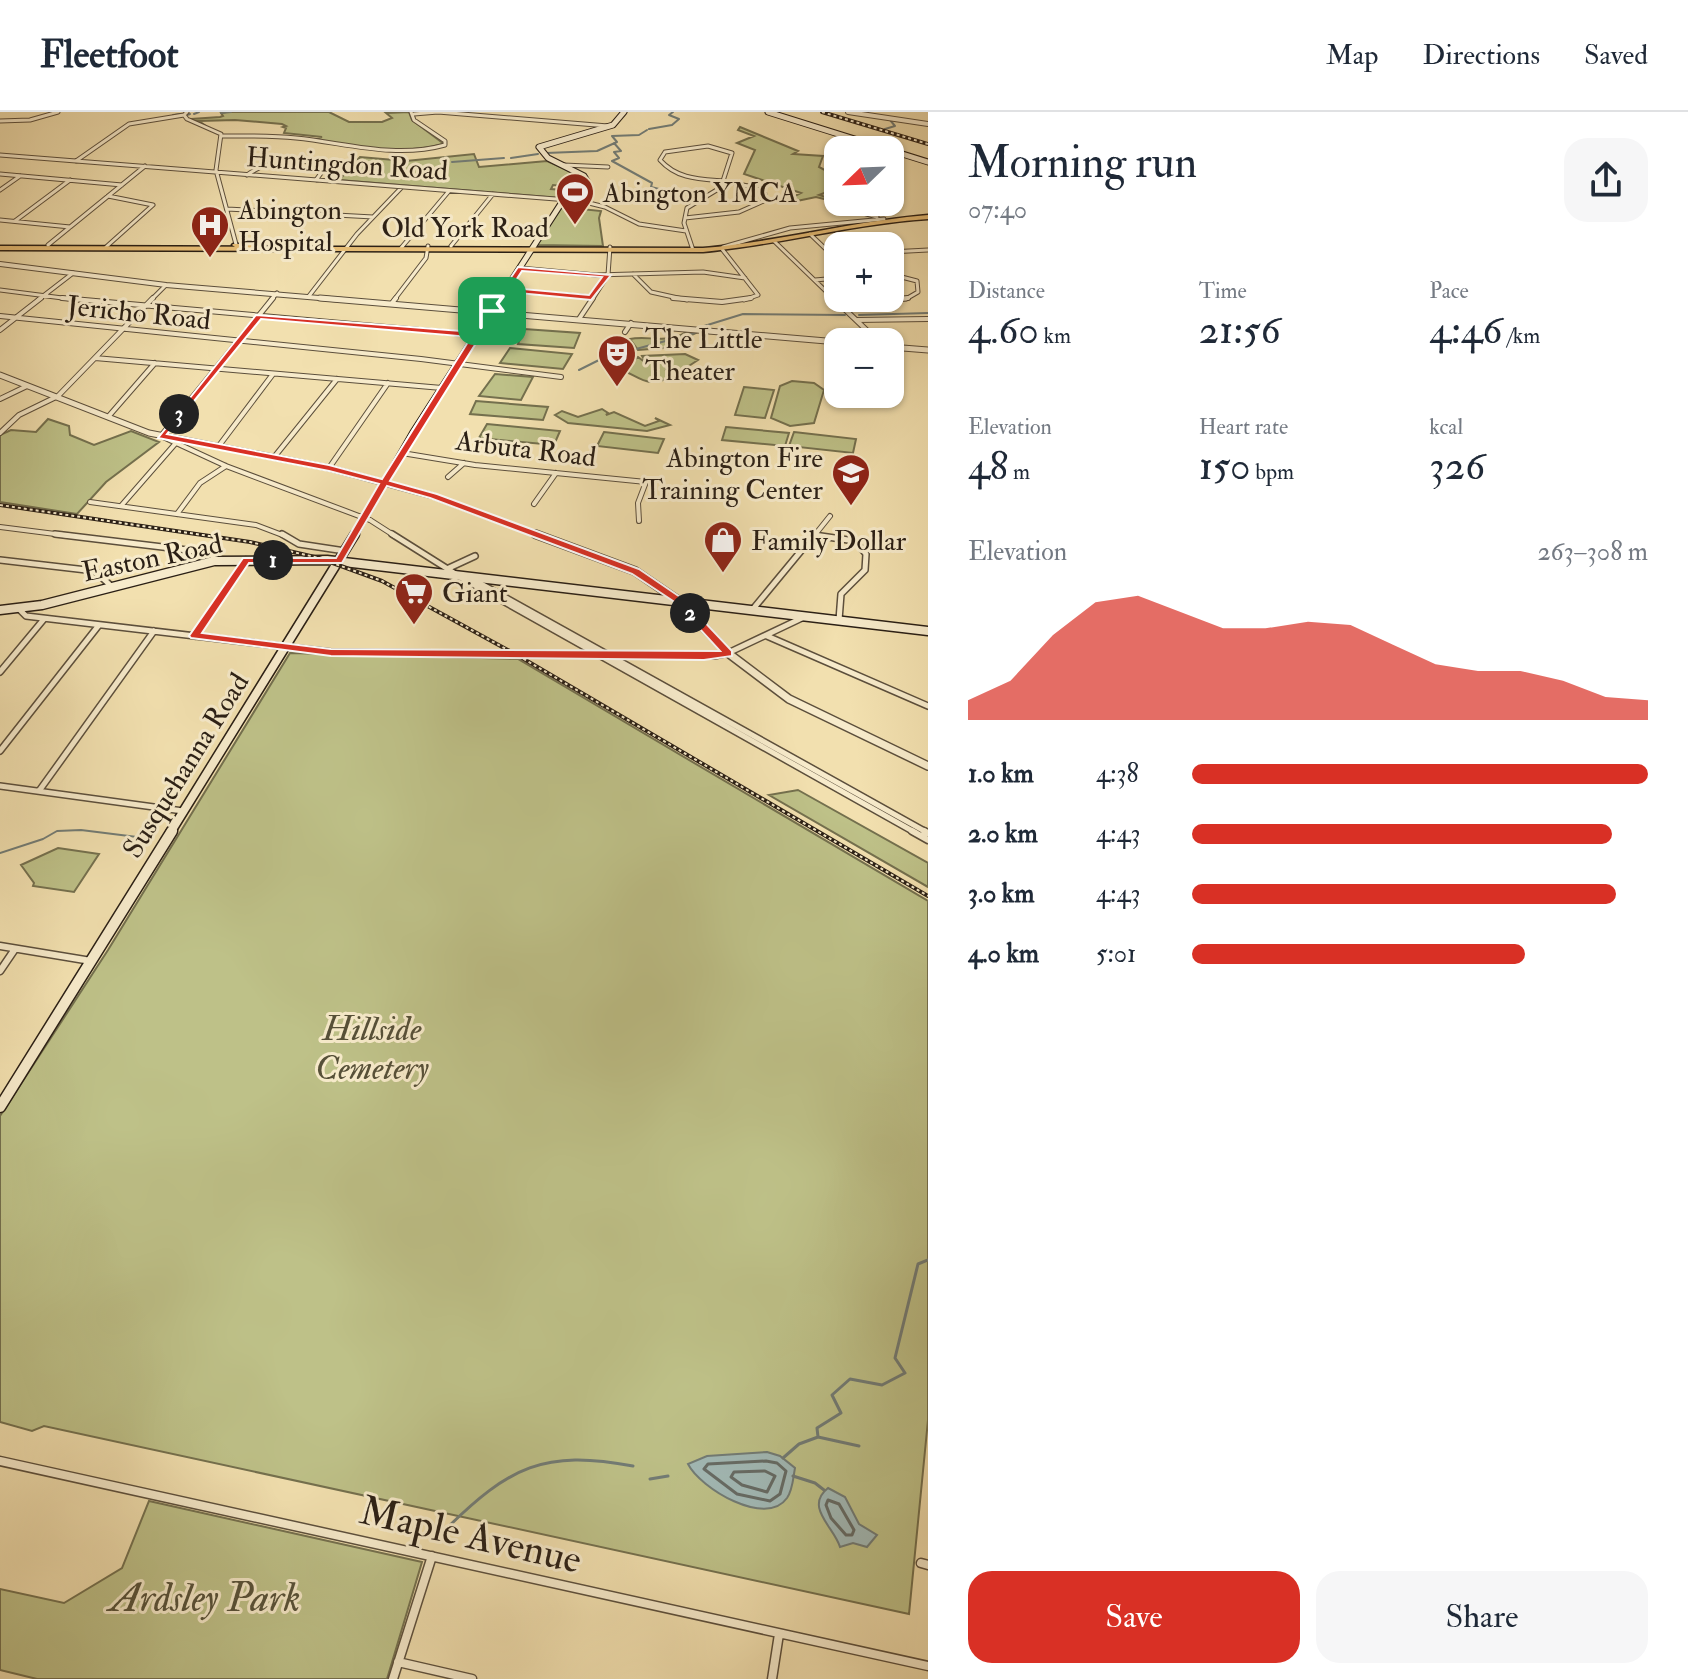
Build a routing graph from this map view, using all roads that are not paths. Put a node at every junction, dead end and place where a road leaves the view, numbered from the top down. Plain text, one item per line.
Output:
1 (58, 112) edge
2 (624, 112) edge
3 (768, 112) edge
4 (775, 112) edge
5 (848, 112) edge
6 (412, 113) edge
7 (469, 113) edge
8 (856, 113) edge
9 (185, 114) edge
10 (0, 121) edge
11 (928, 124) edge
12 (608, 126) junction
13 (221, 136) junction
14 (0, 155) edge
15 (928, 160) edge
16 (76, 161) junction
17 (564, 165) junction
18 (145, 166) junction
19 (608, 167) dead end
20 (218, 173) junction
21 (0, 174) edge
22 (247, 175) junction
23 (20, 176) junction
24 (70, 180) junction
25 (316, 180) junction
26 (723, 180) junction
27 (122, 185) junction
28 (402, 187) junction
29 (0, 190) edge
30 (449, 191) junction
31 (493, 194) junction
32 (108, 196) junction
33 (564, 199) junction
34 (227, 209) junction
35 (874, 216) edge
36 (928, 216) edge
37 (373, 217) junction
38 (685, 218) junction
39 (884, 219) junction
40 (0, 220) edge
41 (15, 222) junction
42 (70, 227) junction
43 (687, 230) junction
44 (811, 235) junction
45 (775, 242) junction
46 (48, 245) junction
47 (107, 246) junction
48 (263, 246) joint
49 (451, 246) junction
50 (0, 247) edge
51 (236, 247) junction
52 (346, 247) junction
53 (402, 247) junction
54 (428, 247) junction
55 (824, 247) edge
56 (532, 248) junction
57 (610, 248) junction
58 (723, 248) junction
59 (693, 249) junction
60 (928, 250) edge
61 (904, 251) edge
62 (0, 264) edge
63 (520, 268) junction
64 (73, 273) junction
65 (633, 274) junction
66 (608, 275) junction
67 (745, 278) junction
68 (904, 278) edge
69 (824, 279) edge
70 (815, 280) junction
71 (166, 285) junction
72 (824, 288) edge
73 (0, 290) edge
74 (506, 290) junction
75 (277, 293) junction
76 (44, 295) junction
77 (309, 296) junction
78 (591, 297) junction
79 (904, 299) edge
80 (392, 303) junction
81 (144, 307) junction
82 (492, 311) junction
83 (848, 312) edge
84 (0, 316) edge
85 (259, 317) junction
86 (15, 318) junction
87 (579, 319) junction
88 (928, 319) edge
89 (856, 320) junction
90 (631, 323) junction
91 (864, 328) edge
92 (0, 330) edge
93 (120, 332) junction
94 (625, 332) dead end
95 (476, 335) junction
96 (824, 341) edge
97 (237, 342) junction
98 (904, 348) edge
99 (928, 350) edge
100 (95, 358) junction
101 (459, 362) junction
102 (155, 363) junction
103 (217, 368) junction
104 (273, 374) junction
105 (0, 375) edge
106 (561, 377) dead end
107 (337, 379) junction
108 (388, 383) junction
109 (27, 386) junction
110 (442, 388) junction
111 (55, 396) junction
112 (0, 399) edge
113 (108, 417) junction
114 (0, 433) edge
115 (161, 436) junction
116 (182, 441) junction
117 (173, 444) junction
118 (218, 447) junction
119 (402, 453) junction
120 (275, 456) junction
121 (464, 463) junction
122 (226, 466) junction
123 (329, 468) junction
124 (556, 473) junction
125 (448, 477) dead end
126 (385, 482) junction
127 (90, 502) dead end
128 (534, 504) dead end
129 (121, 506) junction
130 (177, 514) junction
131 (830, 516) dead end
132 (639, 521) dead end
133 (0, 527) edge
134 (814, 535) junction
135 (345, 551) junction
136 (475, 556) dead end
137 (0, 560) edge
138 (246, 560) junction
139 (214, 561) junction
140 (339, 561) junction
141 (449, 568) junction
142 (461, 575) junction
143 (111, 586) junction
144 (679, 601) junction
145 (19, 609) junction
146 (753, 609) junction
147 (0, 610) edge
148 (806, 616) junction
149 (44, 619) junction
150 (839, 620) junction
151 (99, 625) junction
152 (154, 631) junction
153 (928, 631) edge
154 (195, 636) junction
155 (767, 636) junction
156 (285, 647) junction
157 (728, 653) junction
158 (600, 656) junction
159 (610, 656) junction
160 (0, 672) edge
161 (928, 706) edge
162 (731, 726) junction
163 (0, 751) edge
164 (928, 766) edge
165 (0, 786) edge
166 (39, 791) junction
167 (183, 811) junction
168 (928, 833) edge
169 (928, 840) edge
170 (0, 946) edge
171 (15, 949) junction
172 (91, 961) junction
173 (0, 971) edge
174 (0, 1107) edge
175 (0, 1461) edge
176 (432, 1556) junction
177 (779, 1634) junction
178 (398, 1662) junction
179 (928, 1666) edge
180 (393, 1679) edge
181 (472, 1679) edge
182 (772, 1679) edge

1 - 10 street
2 - 12 main road, Susquehanna Road
3 - 15 main road
4 - 15 main road
5 - 8 street
6 - 7 street
6 - 13 street
7 - 12 street
8 - 11 street
9 - 13 street
9 - 16 street
12 - 17 main road, Susquehanna Road
13 - 20 street
14 - 16 street, Huntingdon Road
16 - 18 street, Huntingdon Road
17 - 19 street
17 - 33 main road, Susquehanna Road
18 - 20 street, Huntingdon Road
18 - 27 street
20 - 22 street, Huntingdon Road
20 - 34 street
21 - 23 street
22 - 25 street, Huntingdon Road
22 - 25 street
23 - 24 street
23 - 29 street
24 - 27 street
24 - 41 street
25 - 28 street, Huntingdon Road
26 - 26 street
26 - 38 street
26 - 38 street
27 - 32 street
28 - 30 street, Huntingdon Road
28 - 37 street
30 - 31 street, Huntingdon Road
30 - 53 street
31 - 33 street, Huntingdon Road
31 - 49 street
32 - 42 street
32 - 47 street
33 - 43 street, Huntingdon Road
33 - 56 main road, Susquehanna Road
34 - 37 street
34 - 51 street
35 - 39 street
36 - 39 highway, Old York Road
36 - 44 highway, Old York Road
37 - 52 street
38 - 43 street
39 - 44 highway, Old York Road
39 - 58 street
40 - 41 street
41 - 42 street
42 - 46 street
43 - 59 street
44 - 45 highway, Old York Road
44 - 55 street
45 - 58 highway, Old York Road
45 - 70 street
46 - 47 highway, Old York Road
46 - 50 highway, Old York Road
47 - 50 highway, Old York Road
47 - 51 highway, Old York Road
48 - 51 main road, Old York Road
48 - 52 highway, Old York Road
49 - 54 highway, Old York Road
49 - 56 highway, Old York Road
51 - 52 highway, Old York Road
52 - 53 highway, Old York Road
52 - 77 street
53 - 54 highway, Old York Road
54 - 56 highway, Old York Road
54 - 80 street
56 - 57 highway, Old York Road
56 - 63 main road, Susquehanna Road
57 - 59 highway, Old York Road
57 - 66 street
58 - 59 highway, Old York Road
58 - 67 street
60 - 61 street
62 - 64 street
63 - 66 street
63 - 74 main road, Susquehanna Road
64 - 71 street
64 - 76 street
65 - 66 street
65 - 67 street
65 - 67 street
66 - 78 street
68 - 79 street
69 - 70 street
70 - 72 street
71 - 75 street
71 - 81 street
73 - 76 street
74 - 78 street
74 - 82 main road, Susquehanna Road
75 - 77 street
75 - 85 street
76 - 81 street
76 - 86 street
77 - 80 street
78 - 87 street
80 - 82 street
81 - 85 street
81 - 93 street
82 - 87 street
82 - 95 main road, Susquehanna Road
83 - 89 street
84 - 86 street, Jericho Road
85 - 95 street
85 - 97 street
86 - 92 street
86 - 93 street, Jericho Road
87 - 90 street
88 - 89 street
89 - 91 street
90 - 94 street
90 - 96 street
93 - 97 street, Jericho Road
93 - 100 street
95 - 101 main road, Susquehanna Road
97 - 101 street, Jericho Road
97 - 103 street
98 - 99 street
100 - 102 street
100 - 111 street
101 - 106 street, Jericho Road
101 - 110 main road, Susquehanna Road
102 - 103 street
102 - 113 street
103 - 104 street
103 - 115 street
104 - 107 street
104 - 118 street
105 - 109 street
107 - 108 street
107 - 120 street
108 - 110 street
108 - 123 street
109 - 111 street
109 - 112 street
110 - 119 main road, Susquehanna Road
111 - 113 street
111 - 114 street
113 - 115 street
115 - 116 street
115 - 117 street
116 - 117 street
116 - 118 street
117 - 122 street
117 - 129 street
118 - 120 street
119 - 121 street, Arbuta Road
119 - 126 main road, Susquehanna Road
120 - 123 street
121 - 124 street, Arbuta Road
121 - 125 street
122 - 130 street
122 - 141 street, bridge
123 - 126 street
124 - 128 street
124 - 132 street, Arbuta Road
126 - 135 main road, Susquehanna Road
126 - 144 street
127 - 129 street
129 - 130 street
130 - 135 street
131 - 134 street
133 - 139 street
134 - 146 street
134 - 150 street
135 - 140 main road, Susquehanna Road
136 - 141 street
137 - 143 street
138 - 139 main road, Easton Road
138 - 140 main road, Easton Road
138 - 154 street
139 - 143 main road, Easton Road
140 - 142 main road, Easton Road
140 - 156 main road, Susquehanna Road
141 - 142 street
142 - 144 main road, Easton Road
142 - 158 street
142 - 159 street
143 - 145 main road, Easton Road
144 - 146 main road, Easton Road
144 - 157 street
145 - 147 main road, Easton Road
145 - 149 street
146 - 148 main road, Easton Road
148 - 150 main road, Easton Road
148 - 155 street
149 - 151 street
149 - 160 street
150 - 153 main road, Easton Road
151 - 152 street
151 - 163 street
152 - 154 street
152 - 166 street
154 - 156 street
155 - 157 street
155 - 161 street
156 - 158 street
156 - 167 main road, Susquehanna Road
157 - 159 street
157 - 164 street
158 - 159 street
158 - 162 street
159 - 162 street
162 - 168 street
162 - 169 street
165 - 166 street
166 - 167 street
167 - 172 main road, Susquehanna Road
170 - 171 street
171 - 172 street
171 - 173 street
172 - 174 main road, Susquehanna Road
175 - 176 street, Maple Avenue
176 - 177 street, Maple Avenue
176 - 178 street
177 - 179 street, Maple Avenue
177 - 182 street
178 - 180 street
178 - 181 street

